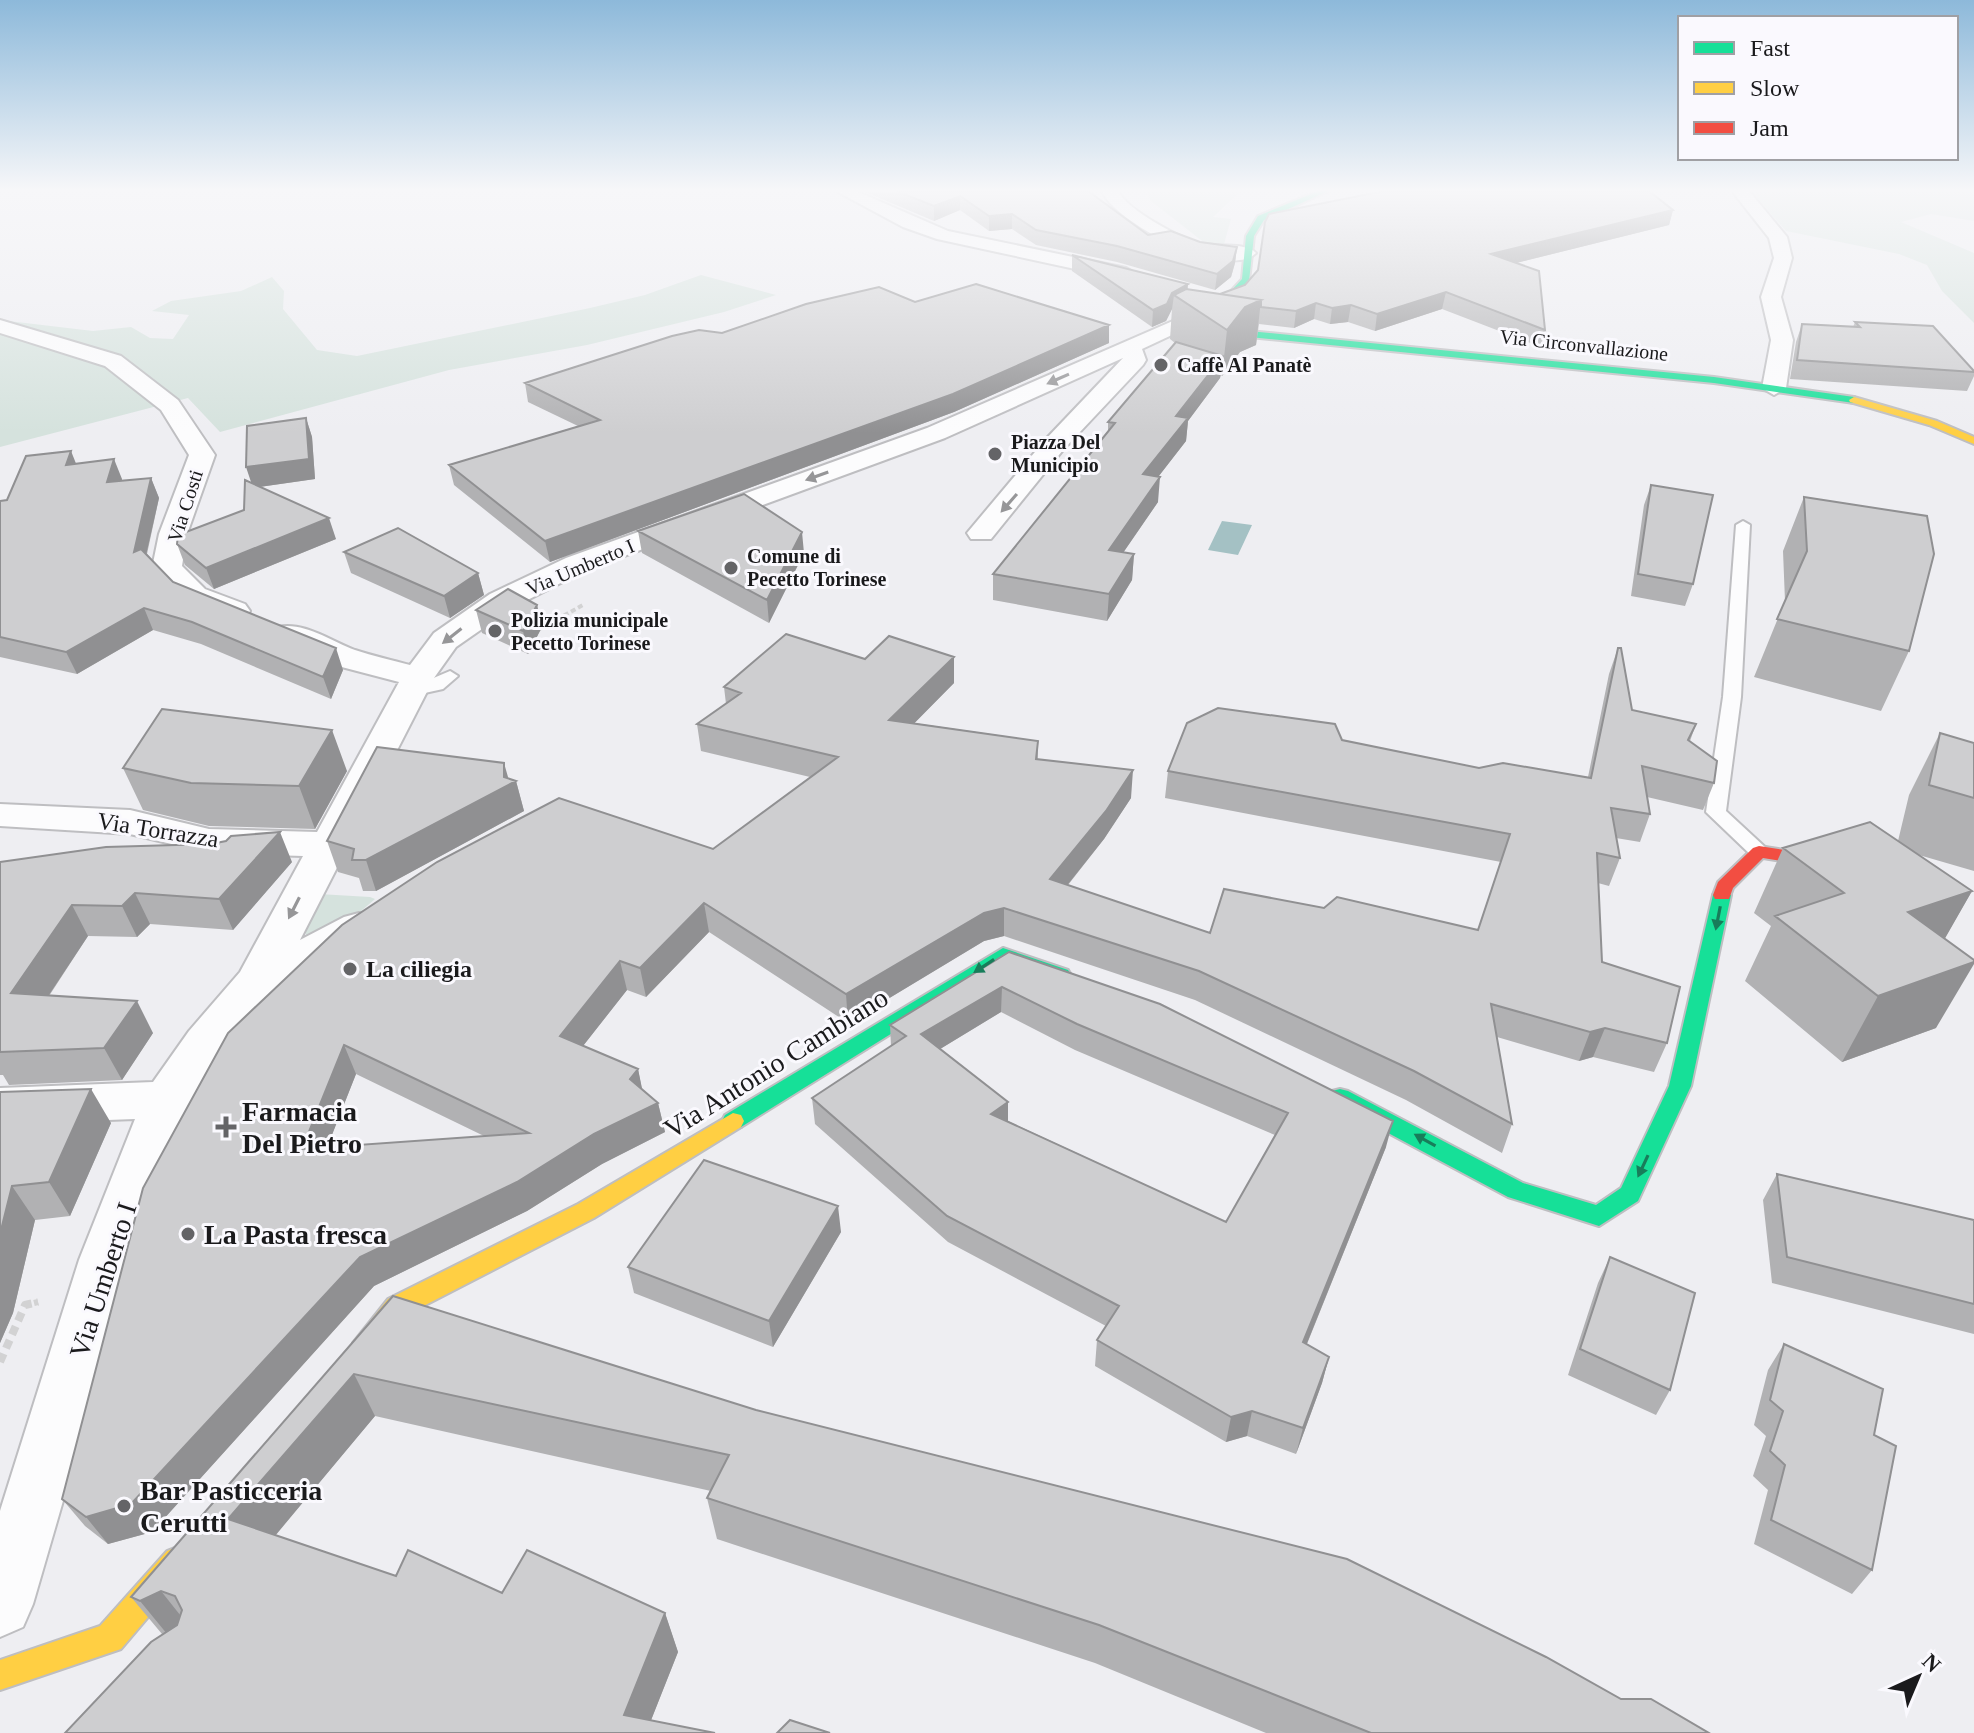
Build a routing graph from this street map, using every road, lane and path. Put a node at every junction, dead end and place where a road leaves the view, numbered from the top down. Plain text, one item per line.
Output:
1 (1115, 272) edge
2 (1246, 272) edge
3 (1779, 272) edge
4 (1144, 278) edge
5 (1184, 290) edge
6 (1217, 300) junction
7 (1182, 323) junction
8 (0, 326) edge
9 (1130, 348) junction
10 (1774, 388) junction
11 (1974, 441) edge
12 (1743, 525) dead end
13 (981, 533) dead end
14 (426, 681) junction
15 (0, 815) edge
16 (322, 852) junction
17 (1759, 852) junction
18 (133, 860) edge
19 (1854, 868) edge
20 (390, 906) edge
21 (1075, 980) edge
22 (257, 981) junction
23 (1328, 1090) edge
24 (167, 1100) junction
25 (0, 1106) edge
26 (25, 1305) dead end
27 (397, 1307) junction
28 (470, 1330) edge
29 (356, 1354) edge
30 (0, 1362) edge
31 (192, 1544) edge
32 (6, 1574) edge
33 (0, 1675) edge

1 - 4 street
2 - 6 main road
3 - 10 street
5 - 6 street
6 - 7 main road
7 - 9 street, Via Umberto I
7 - 10 main road, Via Circonvallazione
8 - 14 street, Via Costi
9 -> 13 street
9 -> 14 street, Via Umberto I
10 - 11 main road, Via Circonvallazione
12 - 17 lane
14 - 16 street, Via Umberto I
15 - 16 street, Via Torrazza
16 - 18 street, Via Torrazza
16 -> 22 street, Via Umberto I
17 - 19 main road
17 -> 23 main road
20 - 22 street, Via Umberto I
21 -> 27 main road, Via Antonio Cambiano
22 - 24 street, Via Umberto I
24 - 25 street
24 - 32 street, Via Umberto I
26 - 30 path
27 - 28 street
27 - 29 main road, Via Antonio Cambiano
31 - 33 main road

